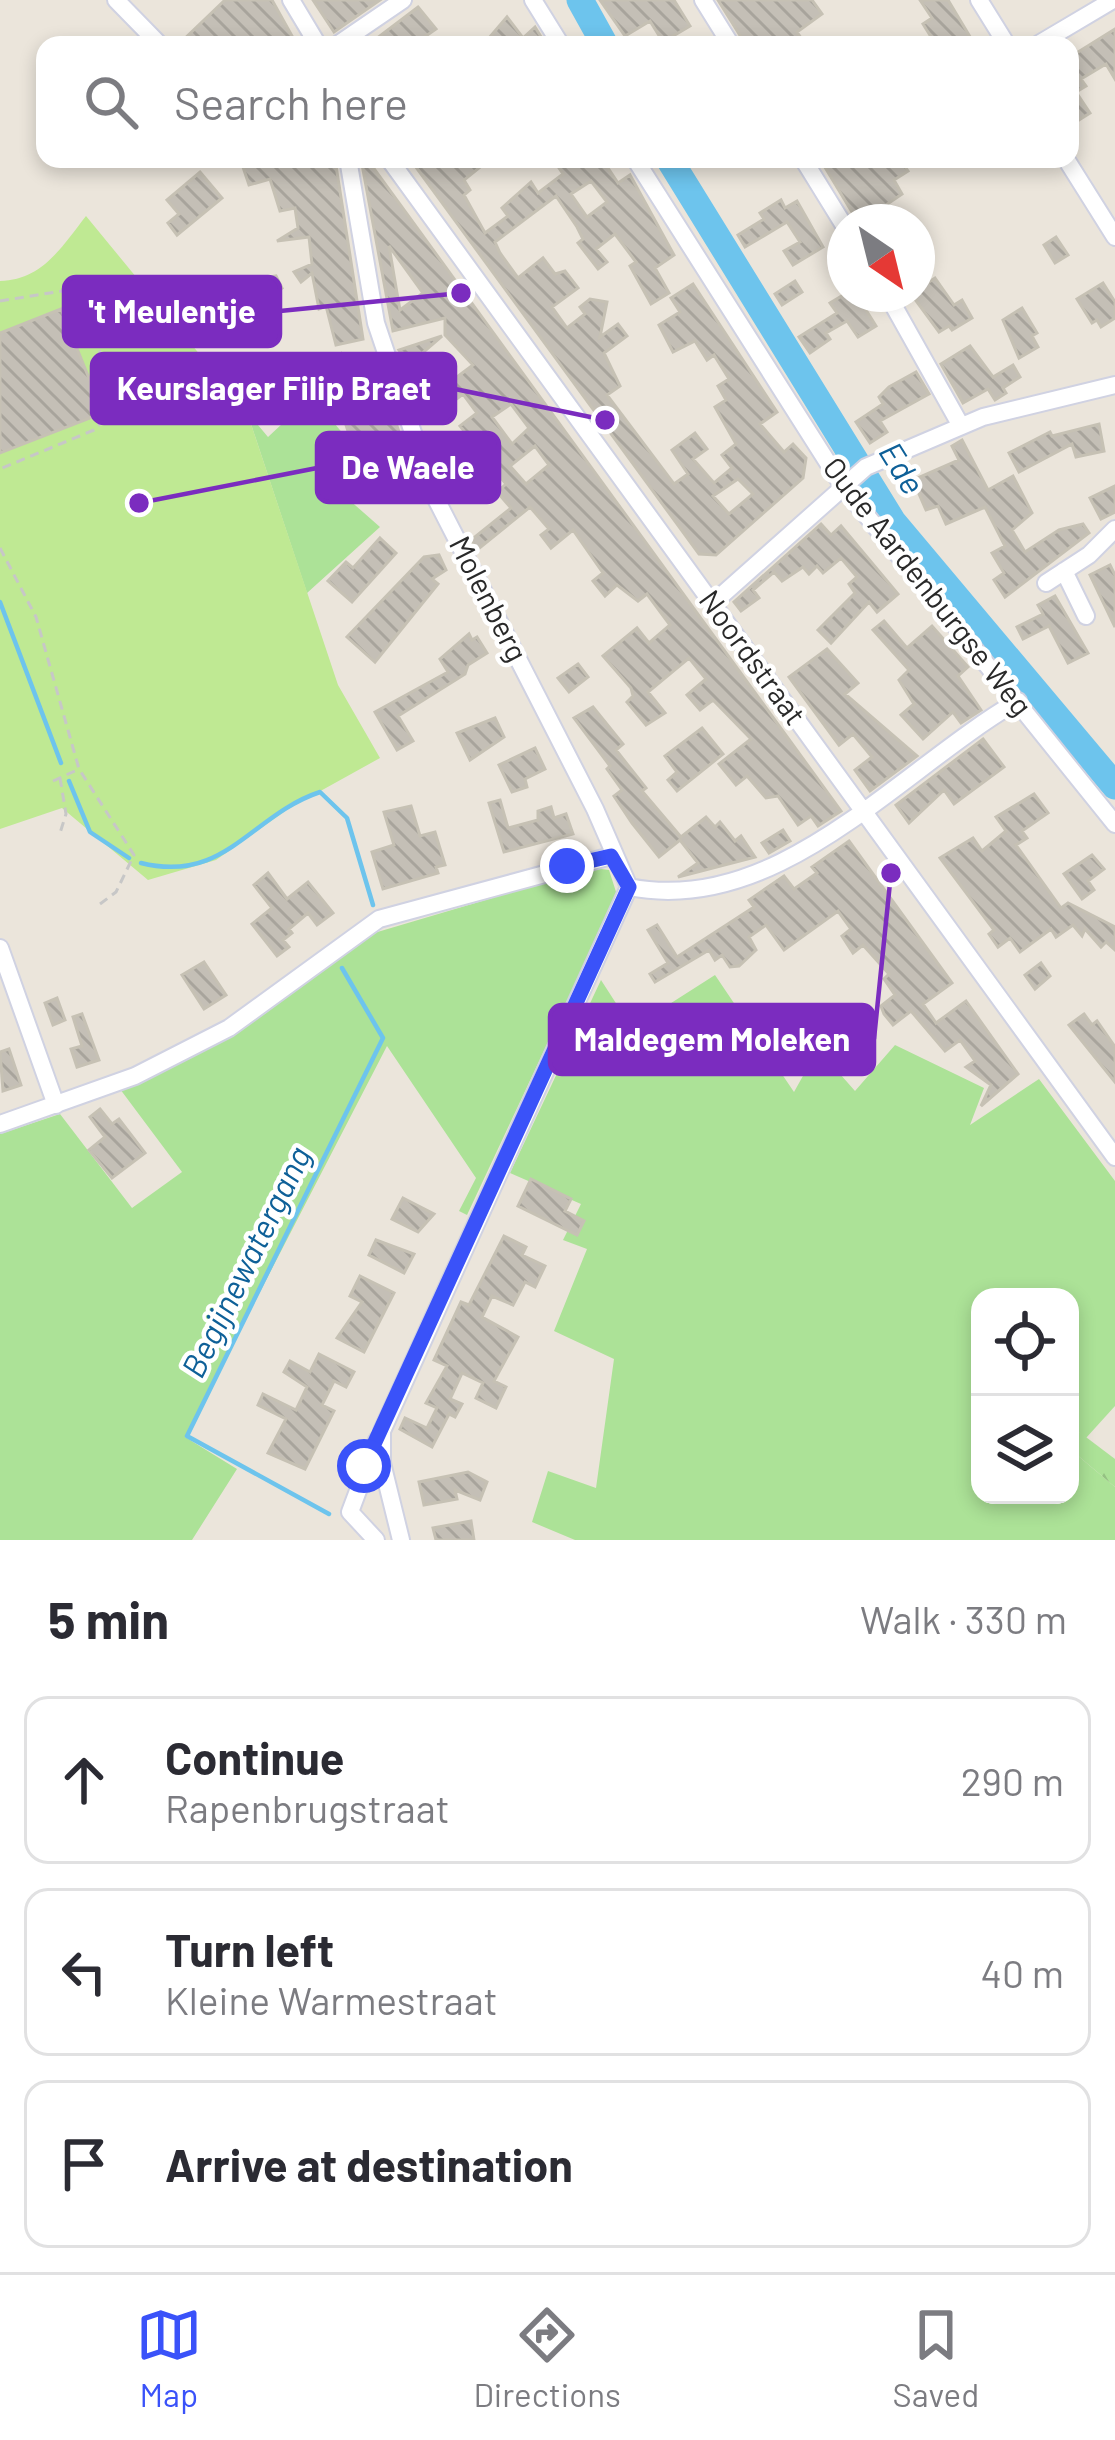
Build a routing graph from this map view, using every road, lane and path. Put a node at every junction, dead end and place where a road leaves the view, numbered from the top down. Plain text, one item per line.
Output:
1 (116, 0) edge
2 (291, 0) edge
3 (403, 0) edge
4 (533, 0) edge
5 (703, 0) edge
6 (979, 0) edge
7 (1113, 0) edge
8 (151, 36) edge
9 (313, 36) edge
10 (360, 36) edge
11 (555, 36) edge
12 (725, 36) edge
13 (1001, 36) edge
14 (1052, 36) edge
15 (350, 168) edge
16 (396, 168) edge
17 (641, 168) edge
18 (808, 168) edge
19 (1072, 168) edge
20 (830, 204) edge
21 (1115, 237) edge
22 (0, 301) edge
23 (896, 312) edge
24 (1115, 385) edge
25 (961, 426) junction
26 (0, 469) edge
27 (846, 481) junction
28 (1115, 529) edge
29 (0, 548) edge
30 (1064, 571) junction
31 (1046, 583) dead end
32 (713, 603) junction
33 (1086, 616) dead end
34 (1018, 701) junction
35 (79, 769) junction
36 (59, 778) junction
37 (52, 781) dead end
38 (861, 810) junction
39 (1115, 824) edge
40 (61, 832) dead end
41 (611, 856) junction
42 (629, 887) junction
43 (96, 907) dead end
44 (0, 948) edge
45 (56, 1105) junction
46 (0, 1124) edge
47 (1115, 1157) edge
48 (382, 1428) junction
49 (376, 1540) edge
50 (400, 1540) edge

1 - 8 street
2 - 9 street
3 - 10 street
4 - 11 street
5 - 12 street
6 - 13 street
7 - 14 street
15 - 41 street, Molenberg
16 - 32 street, Noordstraat
17 - 27 street, Oude Aardenburgse Weg
18 - 20 street
19 - 21 street
22 - 26 path
23 - 25 street
24 - 25 street
25 - 27 street
27 - 32 street
27 - 34 street, Oude Aardenburgse Weg
28 - 30 street
29 - 35 path
30 - 31 street
30 - 33 street
32 - 38 street, Noordstraat
34 - 38 street
34 - 39 street, Oude Aardenburgse Weg
35 - 36 path
35 - 43 path
36 - 37 path
36 - 40 path
38 - 42 street
38 - 47 street, Noordstraat
41 - 42 street, Molenberg
41 - 45 street
42 - 48 street
44 - 45 street
45 - 46 street
48 - 49 street
48 - 50 street

